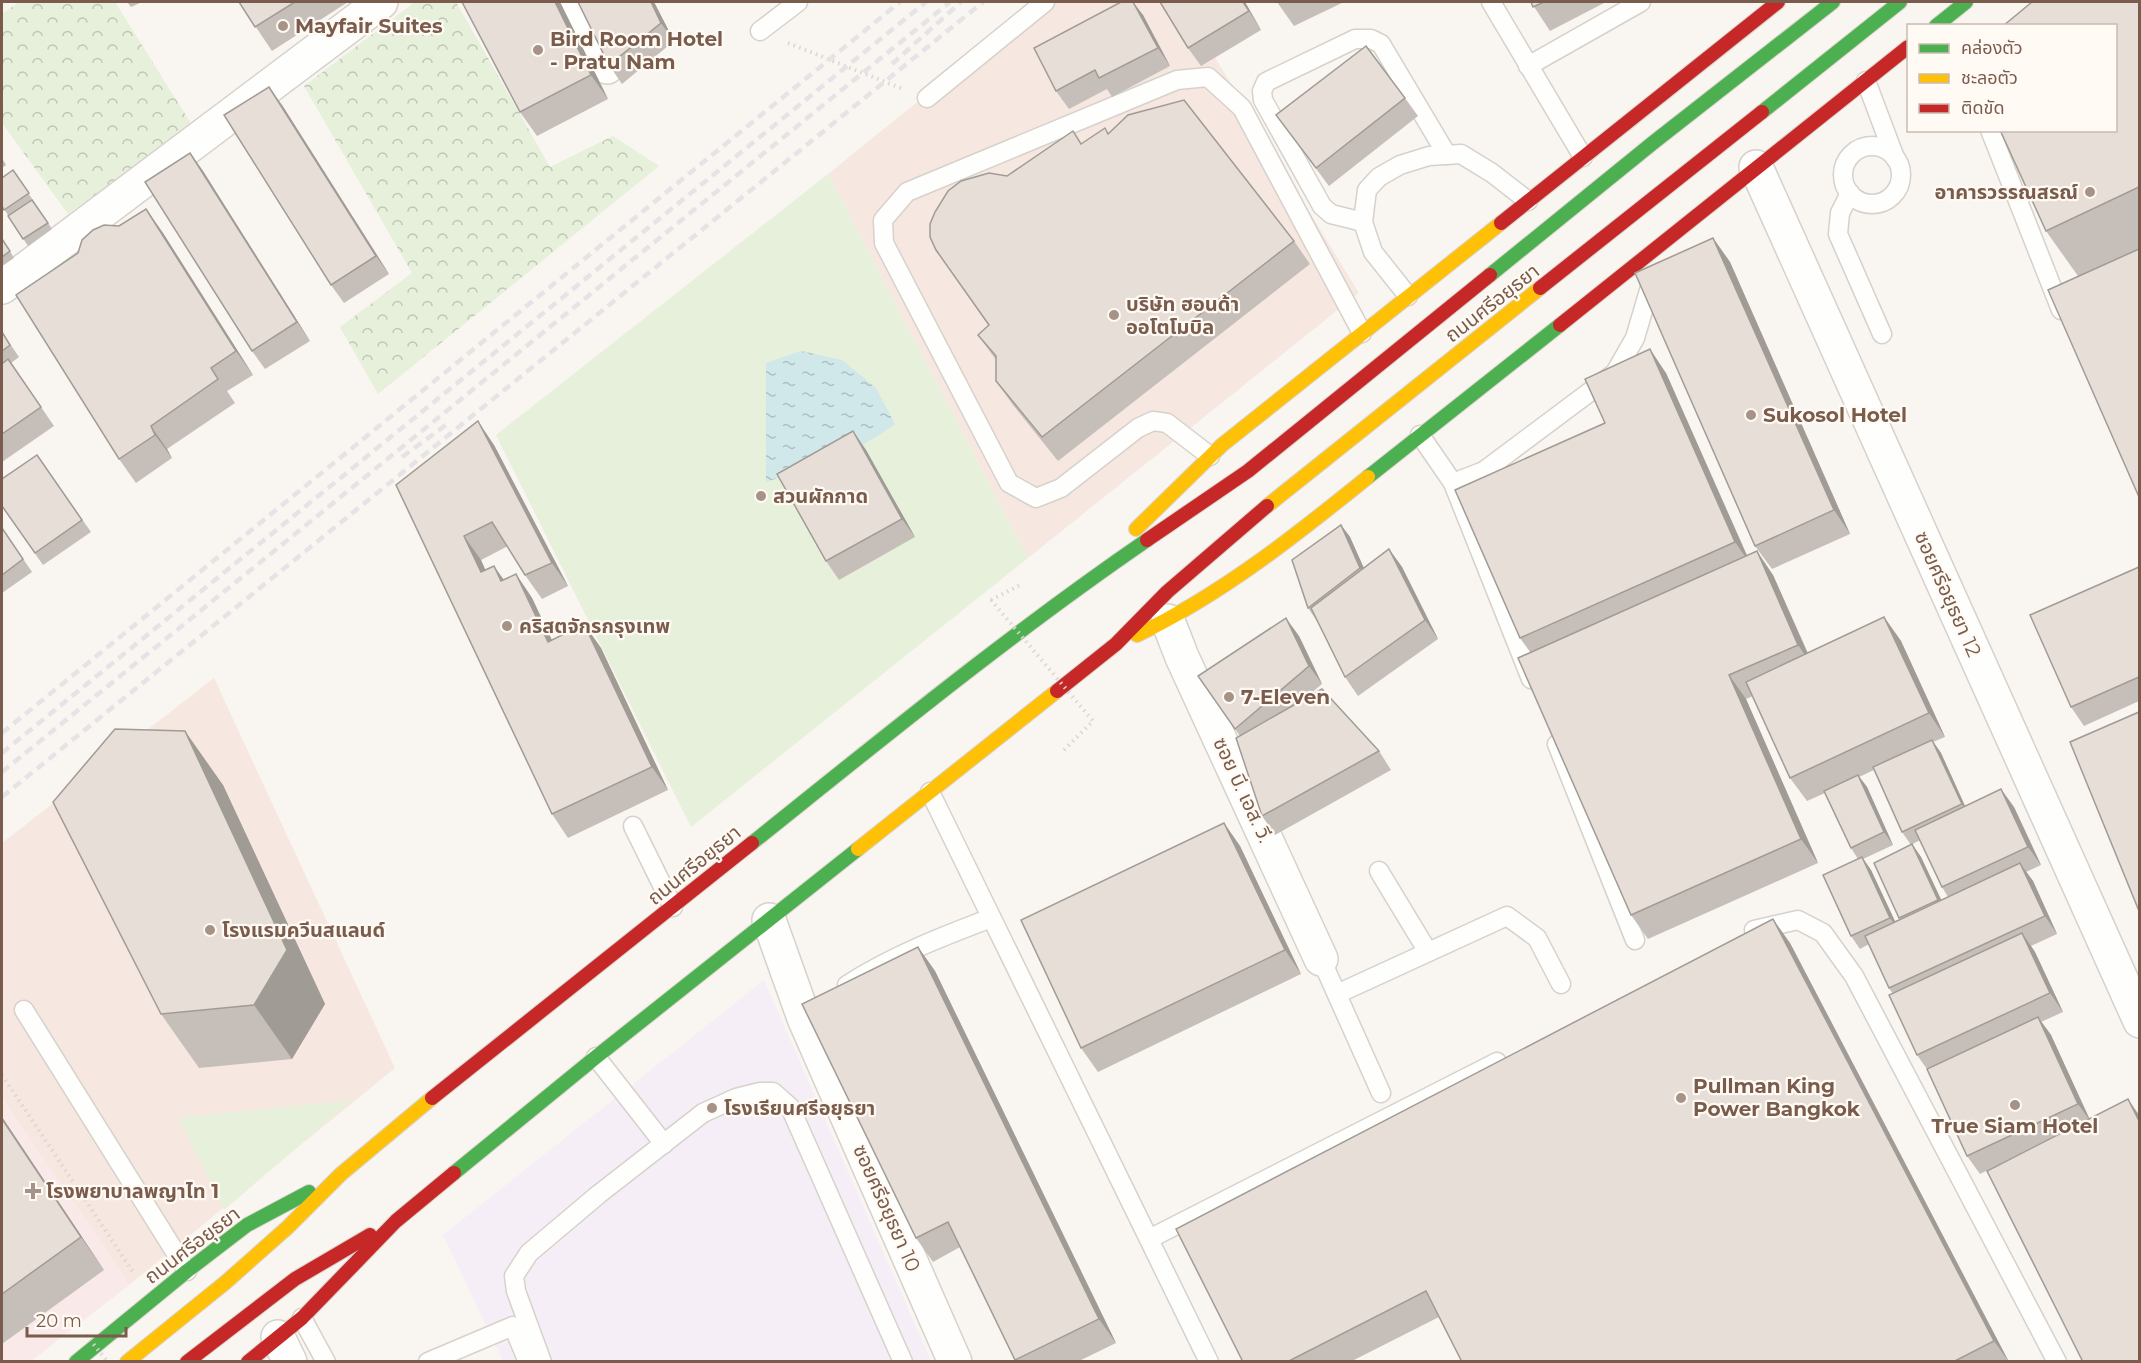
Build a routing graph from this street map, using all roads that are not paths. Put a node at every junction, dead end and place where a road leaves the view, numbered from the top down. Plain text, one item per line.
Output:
1 (381, 2) edge
2 (575, 2) edge
3 (798, 2) edge
4 (1045, 2) edge
5 (1491, 2) edge
6 (1641, 2) edge
7 (1778, 2) edge
8 (1833, 2) edge
9 (1900, 2) edge
10 (1966, 2) edge
11 (1945, 23) edge
12 (760, 31) road end
13 (1907, 48) edge
14 (1528, 66) junction
15 (607, 67) edge
16 (1866, 81) junction
17 (927, 98) road end
18 (1991, 132) edge
19 (1447, 156) junction
20 (1582, 157) junction
21 (1895, 158) junction
22 (1756, 167) junction
23 (1850, 193) junction
24 (1528, 201) junction
25 (1363, 222) junction
26 (1654, 248) junction
27 (2, 287) edge
28 (1408, 296) junction
29 (2081, 302) edge
30 (1362, 333) junction
31 (1882, 334) dead end
32 (1419, 435) junction
33 (1210, 456) junction
34 (1454, 483) junction
35 (1074, 590) junction
36 (1168, 621) junction
37 (1116, 644) junction
38 (1538, 695) edge
39 (1551, 728) edge
40 (930, 792) junction
41 (633, 826) dead end
42 (1379, 871) dead end
43 (673, 907) junction
44 (992, 918) junction
45 (769, 920) junction
46 (1743, 935) edge
47 (1635, 940) edge
48 (1428, 952) junction
49 (1321, 959) joint
50 (1561, 984) dead end
51 (1337, 994) junction
52 (819, 1006) junction
53 (24, 1010) dead end
54 (2138, 1013) edge
55 (1515, 1053) edge
56 (596, 1057) junction
57 (1381, 1093) dead end
58 (664, 1144) junction
59 (341, 1174) junction
60 (396, 1221) junction
61 (1149, 1239) junction
62 (187, 1271) junction
63 (290, 1339) edge
64 (76, 1362) edge
65 (128, 1362) edge
66 (188, 1362) edge
67 (248, 1362) edge
68 (326, 1362) edge
69 (428, 1362) edge
70 (528, 1362) edge
71 (542, 1362) edge
72 (903, 1362) edge
73 (955, 1362) edge
74 (1209, 1362) edge
75 (2057, 1362) edge

1 - 27 street
2 - 15 street
3 - 12 lane
4 - 17 lane
5 - 14 lane
6 - 14 lane
7 - 20 main road, ถนนศรีอยุธยา
8 - 35 main road, ถนนศรีอยุธยา
9 - 37 main road, ถนนศรีอยุธยา
10 - 11 main road
13 - 16 main road, ถนนศรีอยุธยา
14 - 20 lane
16 - 21 lane
16 - 22 main road, ถนนศรีอยุธยา
18 - 29 lane
19 - 24 lane
19 - 25 lane
19 - 25 lane
20 - 24 main road, ถนนศรีอยุธยา
21 - 23 lane
21 - 23 lane
22 - 26 main road, ถนนศรีอยุธยา
22 - 54 street, ซอยศรีอยุธยา 12
23 - 31 lane
24 - 28 main road, ถนนศรีอยุธยา
25 - 28 lane
26 - 32 main road, ถนนศรีอยุธยา
26 - 34 lane
28 - 30 main road, ถนนศรีอยุธยา
30 - 33 main road, ถนนศรีอยุธยา
30 - 33 lane
32 - 34 lane
32 - 36 main road, ถนนศรีอยุธยา
33 - 35 main road, ถนนศรีอยุธยา
34 - 38 lane
35 - 43 main road, ถนนศรีอยุธยา
36 - 37 main road, ถนนศรีอยุธยา
36 - 49 street, ซอย บี. เอส. วี.
37 - 40 main road, ถนนศรีอยุธยา
39 - 47 lane
40 - 44 lane
40 - 45 main road, ถนนศรีอยุธยา
41 - 43 lane
42 - 48 lane
43 - 59 main road, ถนนศรีอยุธยา
44 - 52 lane
44 - 61 lane
45 - 52 street, ซอยศรีอยุธยา 10
45 - 56 main road, ถนนศรีอยุธยา
46 - 75 lane
48 - 50 lane
48 - 51 lane
49 - 51 lane
51 - 57 lane
52 - 73 street, ซอยศรีอยุธยา 10
53 - 62 lane
55 - 61 lane
56 - 58 lane
56 - 60 main road, ถนนศรีอยุธยา
58 - 71 lane
58 - 72 lane
59 - 62 main road, ถนนศรีอยุธยา
59 - 65 main road, ถนนศรีอยุธยา
60 - 63 main road, ถนนศรีอยุธยา
60 - 66 main road, ถนนศรีอยุธยา
61 - 74 lane
62 - 64 main road, ถนนศรีอยุธยา
63 - 67 main road, ถนนศรีอยุธยา
63 - 68 lane
69 - 70 lane

